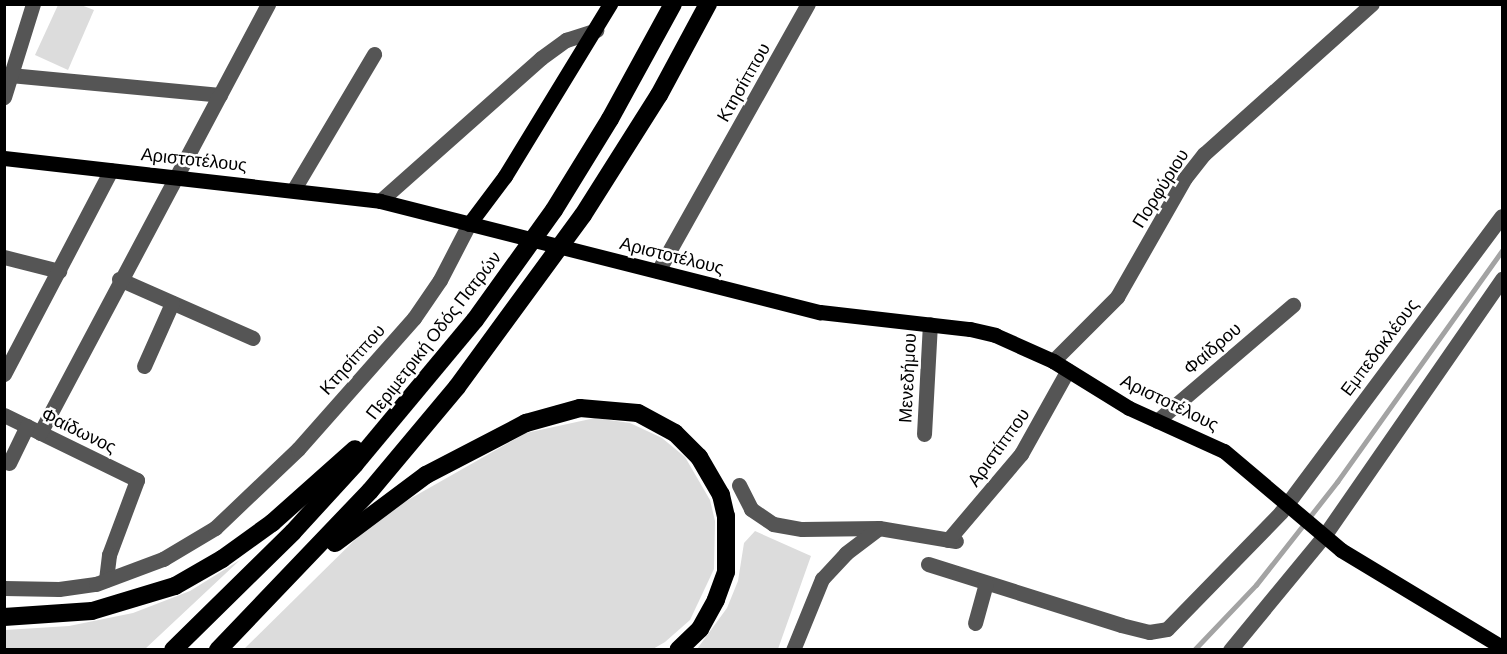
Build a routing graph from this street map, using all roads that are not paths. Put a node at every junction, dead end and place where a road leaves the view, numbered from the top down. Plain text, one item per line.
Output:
1 (33, 4) edge
2 (268, 4) edge
3 (610, 4) edge
4 (673, 4) edge
5 (708, 4) edge
6 (808, 4) edge
7 (1372, 4) edge
8 (596, 30) junction
9 (374, 54) dead end
10 (10, 75) junction
11 (220, 95) junction
12 (4, 97) edge
13 (4, 158) edge
14 (111, 170) junction
15 (175, 177) junction
16 (294, 189) junction
17 (380, 201) junction
18 (1503, 216) edge
19 (469, 224) junction
20 (4, 257) edge
21 (59, 271) junction
22 (658, 271) junction
23 (119, 279) junction
24 (1503, 279) edge
25 (172, 303) junction
26 (1293, 304) dead end
27 (475, 320) junction
28 (930, 324) junction
29 (253, 338) dead end
30 (11, 347) edge
31 (1053, 361) junction
32 (144, 366) dead end
33 (1068, 370) junction
34 (4, 374) edge
35 (4, 415) edge
36 (1157, 421) junction
37 (34, 430) junction
38 (924, 434) dead end
39 (9, 463) dead end
40 (739, 485) dead end
41 (1291, 505) junction
42 (879, 528) junction
43 (1321, 533) junction
44 (927, 564) dead end
45 (106, 580) junction
46 (986, 583) junction
47 (4, 588) edge
48 (4, 617) edge
49 (248, 620) junction
50 (975, 623) dead end
51 (1500, 643) edge
52 (173, 650) edge
53 (218, 650) edge
54 (678, 650) edge
55 (793, 650) edge
56 (1230, 650) edge

1 - 10 street
2 - 11 street
3 - 8 main road, Κτησίππου
4 - 27 highway, Περιμετρική Οδός Πατρών
5 - 49 highway
6 - 22 street, Κτησίππου
7 - 31 street, Πορφύριου
8 - 17 street
8 - 19 main road, Κτησίππου
9 - 16 street
10 - 11 street
10 - 12 street
11 - 15 street
13 - 14 main road, Αριστοτέλους
14 - 15 main road, Αριστοτέλους
14 - 21 street
15 - 16 main road, Αριστοτέλους
15 - 23 street
16 - 17 main road, Αριστοτέλους
17 - 19 main road, Αριστοτέλους
18 - 41 street, Εμπεδοκλέους
19 - 22 main road, Αριστοτέλους
19 - 45 street, Κτησίππου
20 - 21 street
21 - 30 street
22 - 28 main road, Αριστοτέλους
23 - 25 street
23 - 37 street
24 - 43 street
25 - 29 street
25 - 32 street
26 - 36 street, Φαίδρου
27 - 48 highway
27 - 52 highway, Περιμετρική Οδός Πατρών
28 - 31 main road, Αριστοτέλους
28 - 38 street, Μενεδήμου
30 - 34 street
31 - 33 main road, Αριστοτέλους
33 - 36 main road, Αριστοτέλους
33 - 42 street, Αριστίππου
35 - 37 street, Φαίδωνος
36 - 41 main road, Αριστοτέλους
37 - 39 street
37 - 45 street, Φαίδωνος
40 - 42 street
41 - 43 main road, Αριστοτέλους
41 - 46 street, Εμπεδοκλέους
42 - 55 street
43 - 51 main road
43 - 56 street
44 - 46 street
45 - 47 street, Κτησίππου
46 - 50 street
49 - 53 highway
49 - 54 highway

